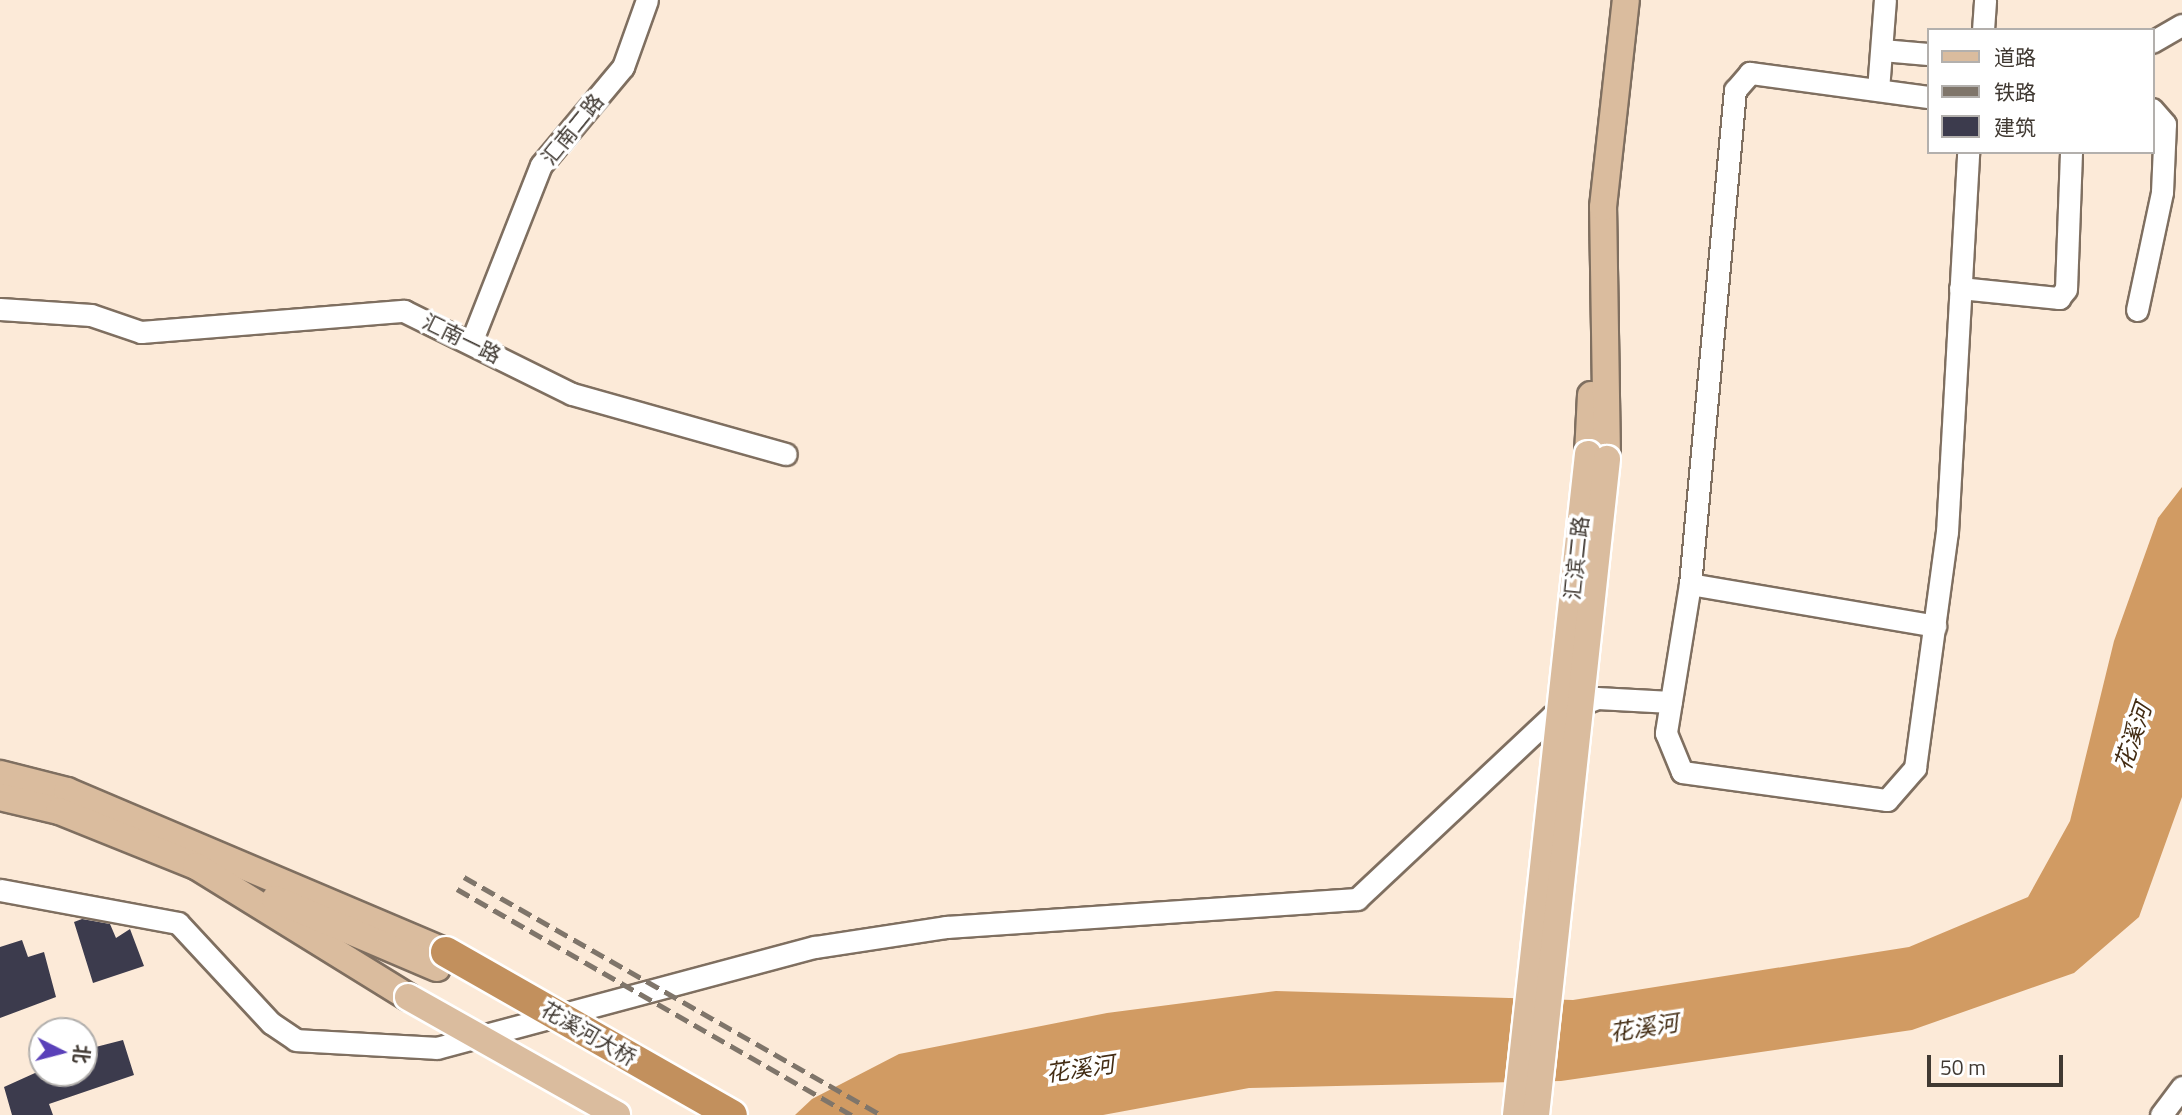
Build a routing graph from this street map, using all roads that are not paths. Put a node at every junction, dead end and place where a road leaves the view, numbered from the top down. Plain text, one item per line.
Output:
1 (647, 0) edge
2 (1611, 0) edge
3 (1626, 0) edge
4 (1885, 0) edge
5 (1985, 0) edge
6 (2182, 25) edge
7 (1983, 28) edge
8 (2154, 41) edge
9 (1882, 50) junction
10 (1926, 54) edge
11 (1878, 90) junction
12 (1926, 97) edge
13 (2154, 111) edge
14 (1968, 154) edge
15 (2071, 154) edge
16 (1594, 209) junction
17 (1960, 288) junction
18 (0, 309) edge
19 (2137, 310) dead end
20 (472, 340) junction
21 (786, 454) dead end
22 (1597, 457) junction
23 (1690, 583) junction
24 (1935, 626) junction
25 (1671, 702) junction
26 (0, 774) edge
27 (0, 797) edge
28 (196, 866) junction
29 (0, 890) edge
30 (442, 960) junction
31 (2182, 1087) edge
32 (617, 1115) edge
33 (693, 1115) edge
34 (732, 1115) edge
35 (1516, 1115) edge
36 (1536, 1115) edge
37 (2161, 1115) edge

1 - 20 street, 汇南二路
2 - 16 main road, 汇滨二路
3 - 16 main road, 汇滨二路
4 - 9 street
5 - 7 street
6 - 8 street
9 - 10 street
9 - 11 street
11 - 12 street
11 - 23 street
13 - 19 street
14 - 17 street
15 - 17 street
16 - 22 main road, 汇滨二路
17 - 24 street
18 - 20 street, 汇南一路
20 - 21 street, 汇南一路
22 - 35 main road, 汇滨二路, bridge
22 - 36 main road, 汇滨二路, bridge
23 - 24 street
23 - 25 street
24 - 25 street
25 - 29 street
26 - 30 main road
27 - 28 main road
28 - 30 main road
28 - 32 main road, bridge
30 - 33 highway, 花溪河大桥
30 - 34 highway, 花溪河大桥, bridge
31 - 37 street

